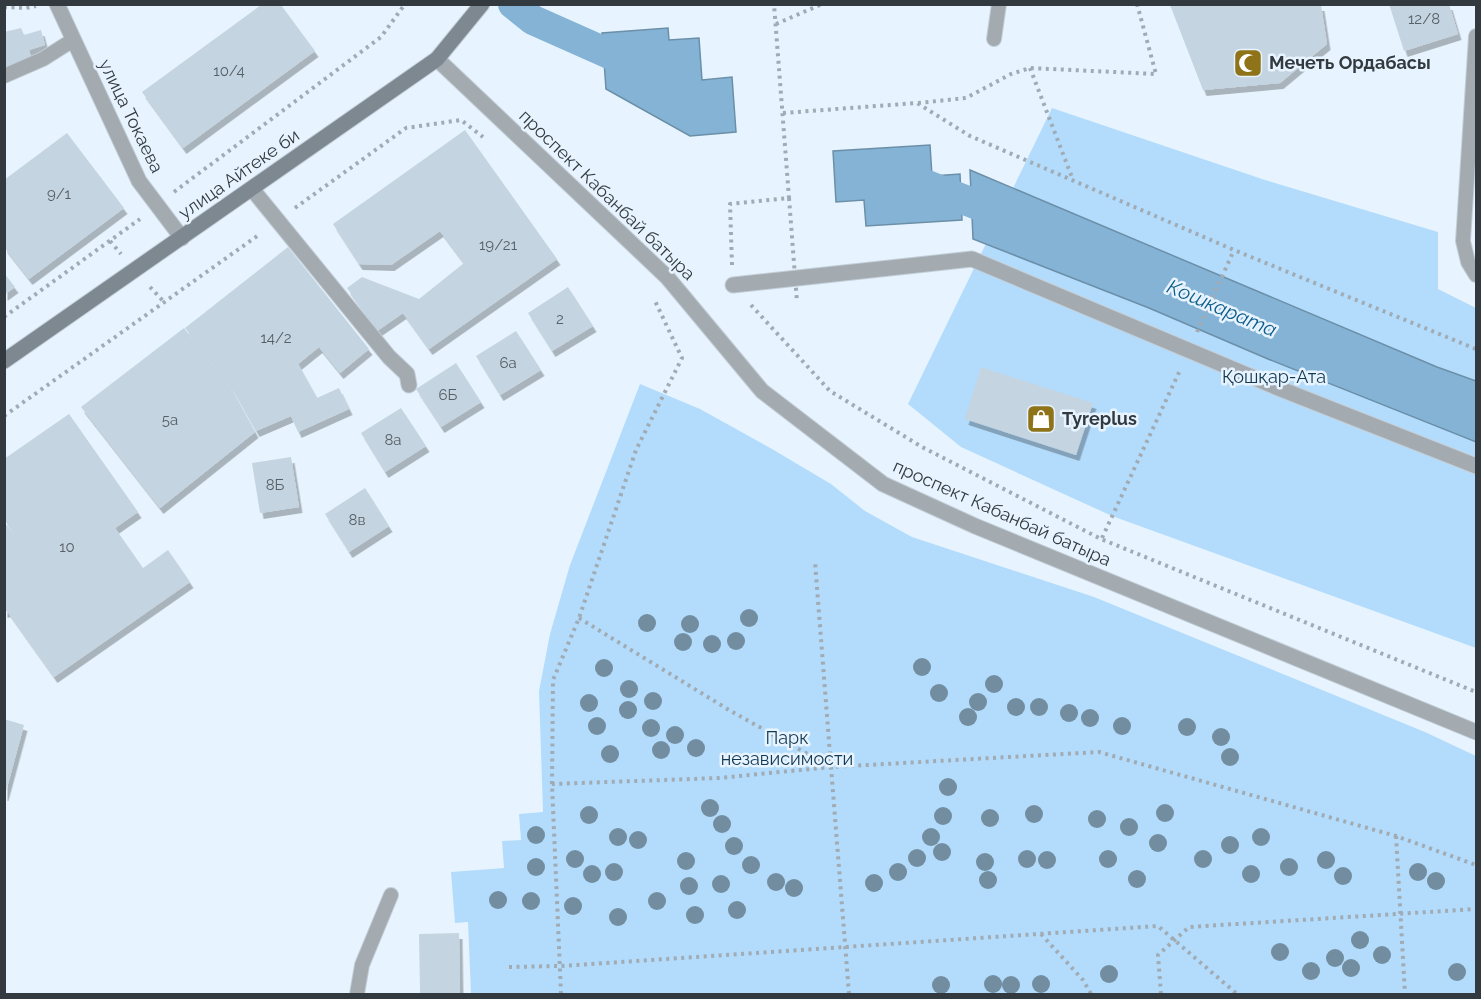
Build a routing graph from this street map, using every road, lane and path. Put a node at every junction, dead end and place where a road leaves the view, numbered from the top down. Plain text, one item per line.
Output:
1 (43, 4) edge
2 (57, 4) edge
3 (405, 4) edge
4 (482, 4) edge
5 (774, 4) edge
6 (822, 4) edge
7 (999, 4) edge
8 (1137, 4) edge
9 (4, 7) edge
10 (776, 24) junction
11 (1476, 36) edge
12 (994, 39) dead end
13 (73, 40) junction
14 (438, 59) junction
15 (1030, 69) junction
16 (4, 76) edge
17 (917, 104) junction
18 (783, 113) junction
19 (486, 139) dead end
20 (1073, 180) junction
21 (252, 189) junction
22 (789, 198) junction
23 (158, 205) junction
24 (279, 220) junction
25 (182, 238) junction
26 (1234, 250) junction
27 (1476, 275) edge
28 (733, 285) junction
29 (647, 292) dead end
30 (797, 302) dead end
31 (4, 317) edge
32 (1197, 334) dead end
33 (1476, 349) edge
34 (1189, 350) junction
35 (4, 361) edge
36 (410, 385) dead end
37 (4, 416) edge
38 (1476, 465) edge
39 (1101, 539) junction
40 (815, 562) dead end
41 (579, 618) junction
42 (1476, 692) edge
43 (1476, 732) edge
44 (831, 767) junction
45 (552, 784) junction
46 (1396, 836) junction
47 (1476, 865) edge
48 (391, 895) dead end
49 (1476, 909) edge
50 (1401, 914) junction
51 (1041, 934) junction
52 (1174, 941) junction
53 (845, 947) junction
54 (560, 966) junction
55 (509, 967) dead end
56 (357, 994) edge
57 (561, 994) edge
58 (849, 994) edge
59 (1091, 994) edge
60 (1161, 994) edge
61 (1237, 994) edge
62 (1405, 994) edge

1 - 9 path
2 - 13 street, улица Токаева
3 - 23 path
4 - 14 main road, улица Айтеке би
5 - 10 path
6 - 10 path
7 - 12 lane
8 - 15 path
10 - 18 path
11 - 27 lane
13 - 16 lane
13 - 23 street, улица Токаева
14 - 21 main road, улица Айтеке би
14 - 43 street, проспект Кабанбай батыра
15 - 17 path
15 - 20 path
17 - 18 path
17 - 20 path
18 - 22 path
19 - 24 path
20 - 26 path
21 - 24 street
21 - 25 main road, улица Айтеке би
22 - 28 path
22 - 30 path, bridge
23 - 25 street, улица Токаева
23 - 31 path
24 - 36 street
24 - 37 path
25 - 35 main road, улица Айтеке би
26 - 32 path
26 - 33 path
28 - 34 street
28 - 39 path
29 - 41 path
34 - 38 street
34 - 39 path
39 - 42 path
40 - 44 path
41 - 44 path
41 - 45 path
44 - 45 path
44 - 46 path
44 - 53 path
45 - 54 path
46 - 47 path
46 - 50 path
48 - 56 lane
49 - 50 path
50 - 52 path
50 - 62 path
51 - 52 path
51 - 53 path
51 - 59 path
52 - 60 path
52 - 61 path
53 - 54 path
53 - 58 path
54 - 55 path
54 - 57 path

